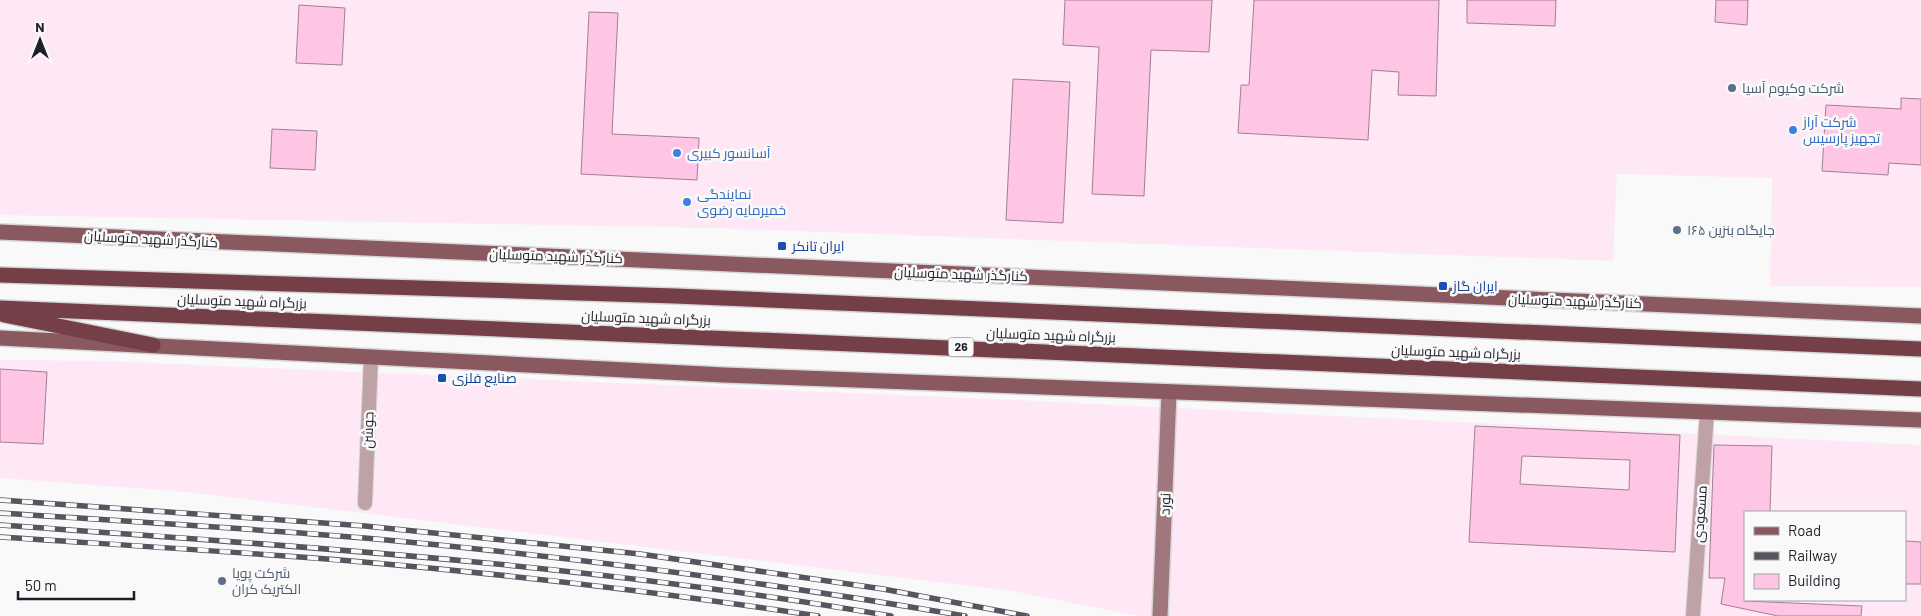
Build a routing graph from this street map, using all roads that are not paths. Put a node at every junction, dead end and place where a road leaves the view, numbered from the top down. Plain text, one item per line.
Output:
1 (0, 232) edge
2 (0, 274) edge
3 (0, 308) edge
4 (0, 315) edge
5 (1921, 316) edge
6 (0, 338) edge
7 (152, 345) junction
8 (1921, 349) edge
9 (371, 356) junction
10 (1921, 389) edge
11 (1169, 392) junction
12 (1707, 412) junction
13 (1921, 420) edge
14 (365, 503) dead end
15 (1160, 616) edge
16 (1692, 616) edge

1 - 5 main road, کنارگذر شهید متوسلیان
2 - 8 highway, بزرگراه شهید متوسلیان
3 - 10 highway, بزرگراه شهید متوسلیان / 26
4 - 7 highway
6 - 7 main road
7 - 9 main road
9 - 11 main road
9 - 14 street, جوشن
11 - 12 main road
11 - 15 street, نورد
12 - 13 main road
12 - 16 street, مسعودی

